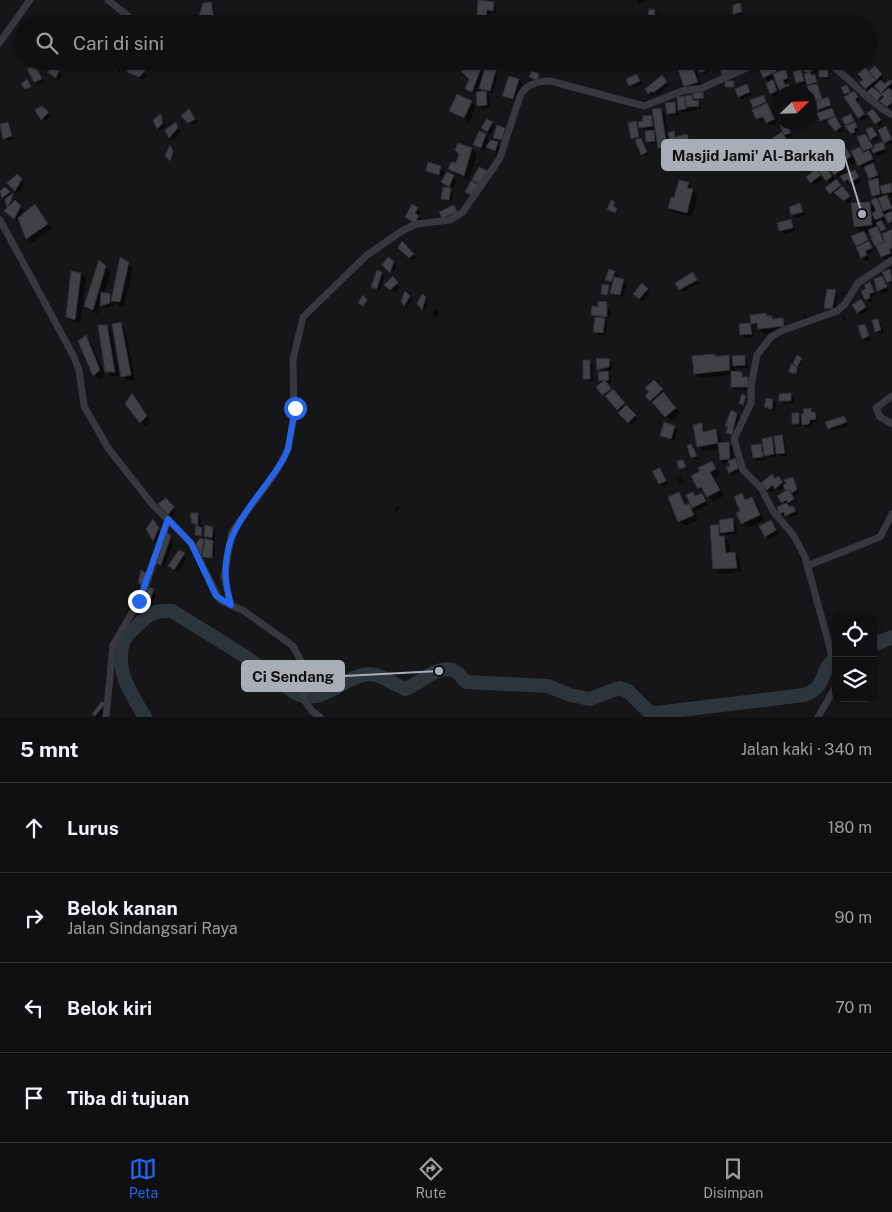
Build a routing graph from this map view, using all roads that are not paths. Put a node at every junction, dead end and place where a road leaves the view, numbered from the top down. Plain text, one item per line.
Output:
1 (30, 0) edge
2 (108, 0) edge
3 (19, 15) edge
4 (127, 15) edge
5 (15, 21) edge
6 (0, 42) edge
7 (742, 70) edge
8 (837, 70) edge
9 (892, 115) edge
10 (0, 220) edge
11 (892, 260) edge
12 (892, 396) edge
13 (892, 424) edge
14 (892, 514) edge
15 (168, 519) junction
16 (807, 566) junction
17 (231, 605) junction
18 (833, 657) edge
19 (832, 693) edge
20 (106, 717) edge
21 (320, 717) edge
22 (818, 717) edge

1 - 3 street
2 - 4 street
5 - 6 street
7 - 17 street
8 - 9 street
10 - 15 street
11 - 16 street
12 - 13 street
14 - 16 street
15 - 17 street
15 - 20 street
16 - 18 street
17 - 21 street
19 - 22 street

